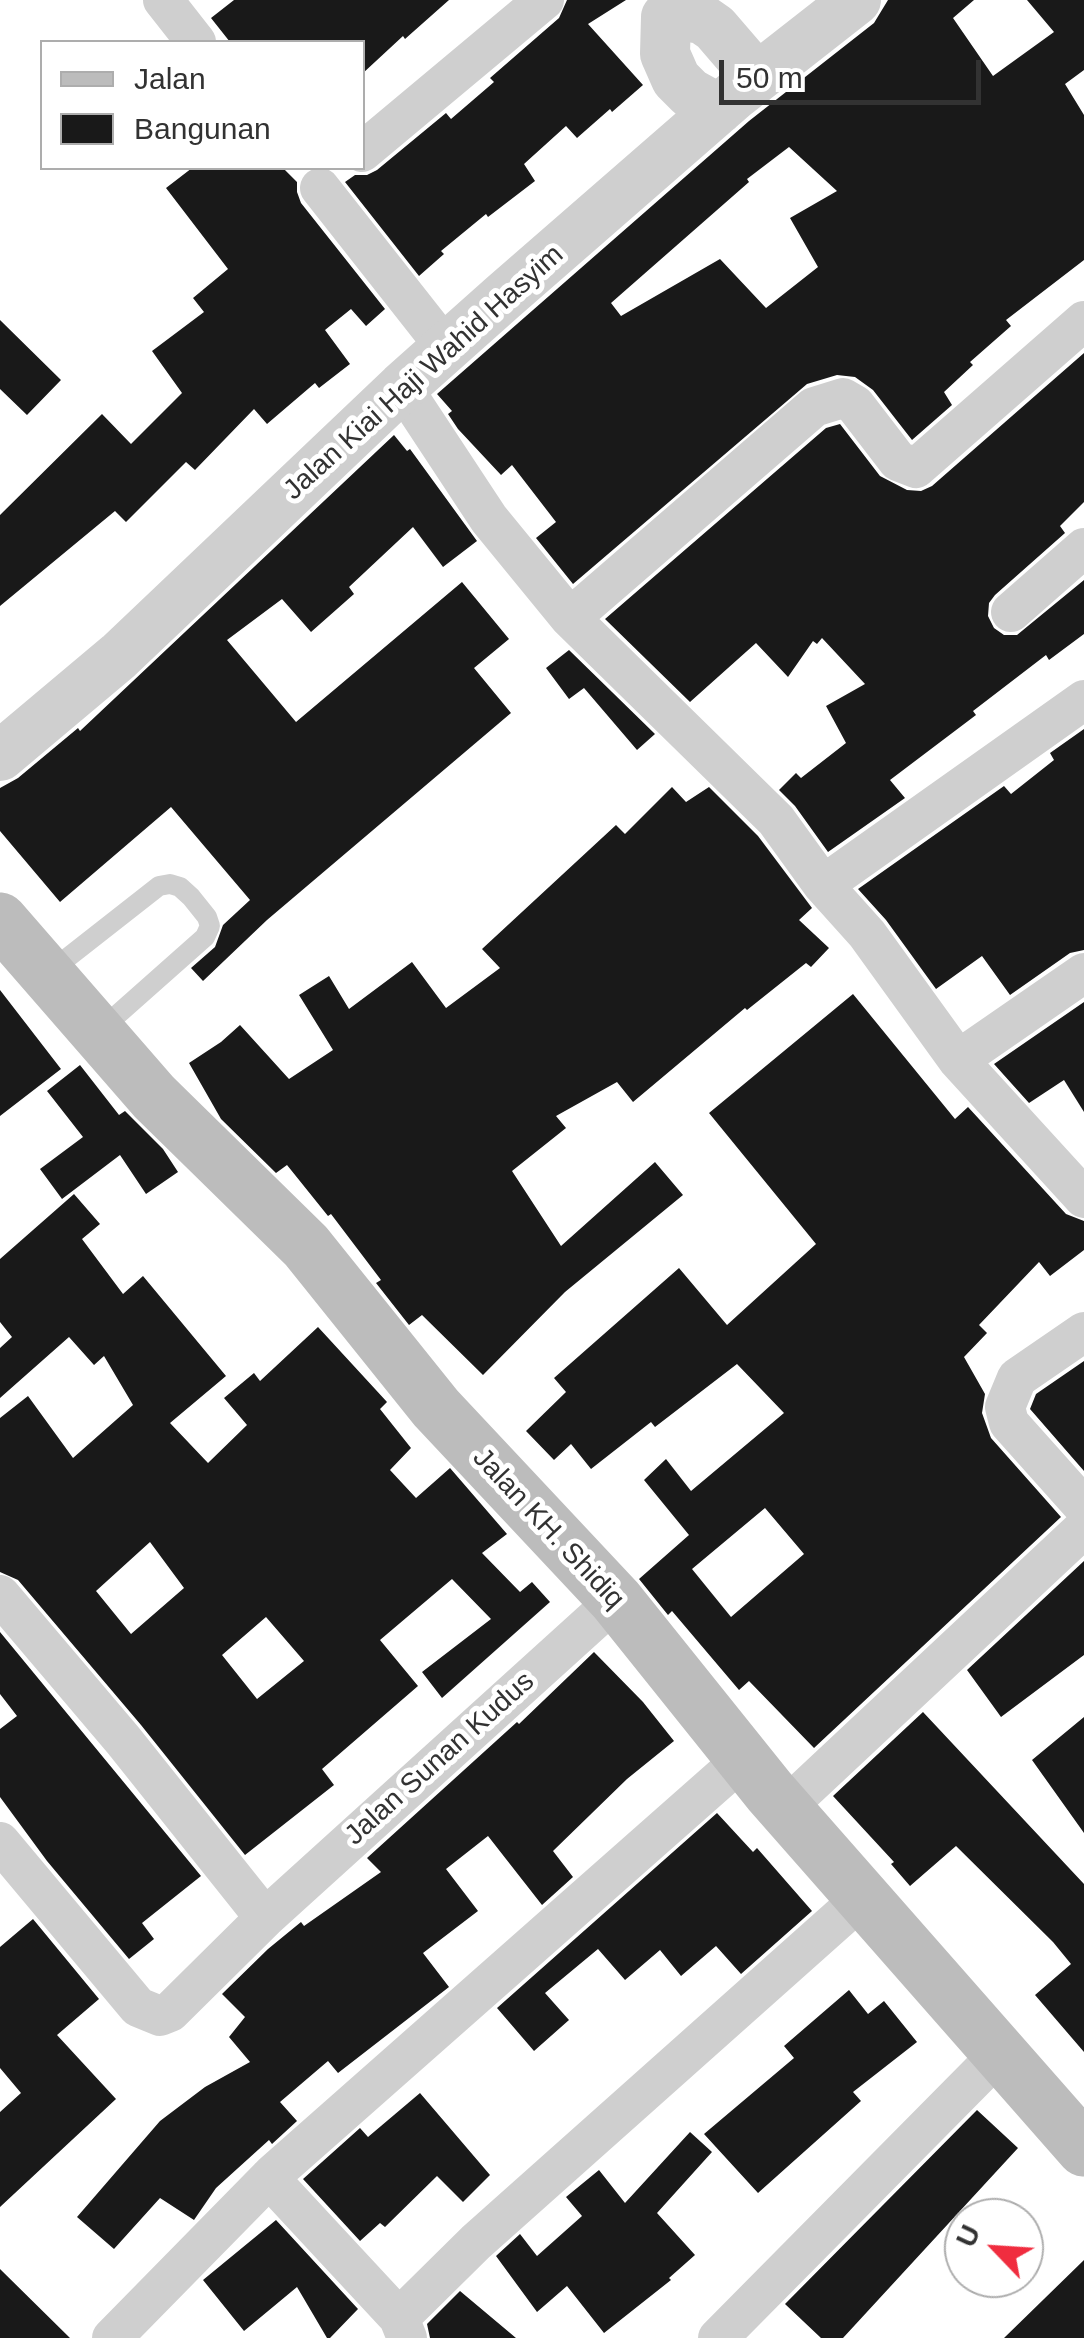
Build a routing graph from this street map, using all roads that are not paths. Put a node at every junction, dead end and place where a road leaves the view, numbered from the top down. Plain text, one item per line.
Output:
1 (544, 0) edge
2 (856, 0) edge
3 (171, 3) edge
4 (660, 9) edge
5 (195, 40) edge
6 (736, 95) junction
7 (365, 149) edge
8 (320, 174) edge
9 (1084, 322) edge
10 (446, 348) junction
11 (402, 387) junction
12 (1084, 548) edge
13 (1011, 612) dead end
14 (570, 618) junction
15 (1084, 700) edge
16 (0, 756) edge
17 (822, 885) junction
18 (0, 920) edge
19 (1084, 973) edge
20 (47, 974) junction
21 (98, 1032) junction
22 (958, 1060) junction
23 (1084, 1198) edge
24 (1084, 1332) edge
25 (1084, 1507) edge
26 (1084, 1528) edge
27 (0, 1595) edge
28 (616, 1600) junction
29 (743, 1760) junction
30 (784, 1809) junction
31 (0, 1842) edge
32 (862, 1898) junction
33 (265, 1918) junction
34 (999, 2054) junction
35 (1084, 2149) edge
36 (270, 2178) junction
37 (403, 2328) edge
38 (112, 2338) edge
39 (718, 2338) edge

1 - 7 street
2 - 6 street, Jalan Kiai Haji Wahid Hasyim
3 - 5 street
4 - 6 street
6 - 10 street, Jalan Kiai Haji Wahid Hasyim
8 - 10 street
9 - 14 street
10 - 11 street, Jalan Kiai Haji Wahid Hasyim
11 - 14 street
11 - 16 street, Jalan Kiai Haji Wahid Hasyim
12 - 13 street
14 - 17 street
15 - 17 street
17 - 22 street
18 - 20 main road, Jalan KH. Shidiq
19 - 22 street
20 - 21 main road, Jalan KH. Shidiq
20 - 21 lane
21 - 28 main road, Jalan KH. Shidiq
22 - 23 street
24 - 25 street
26 - 30 street
27 - 33 street
28 - 29 main road, Jalan KH. Shidiq
28 - 33 street, Jalan Sunan Kudus
29 - 30 main road, Jalan KH. Shidiq
29 - 36 street
30 - 32 main road, Jalan KH. Shidiq
31 - 33 street, Jalan Sunan Kudus
32 - 34 main road, Jalan KH. Shidiq
32 - 37 street
34 - 35 main road, Jalan KH. Shidiq
34 - 39 street
36 - 37 street
36 - 38 street

